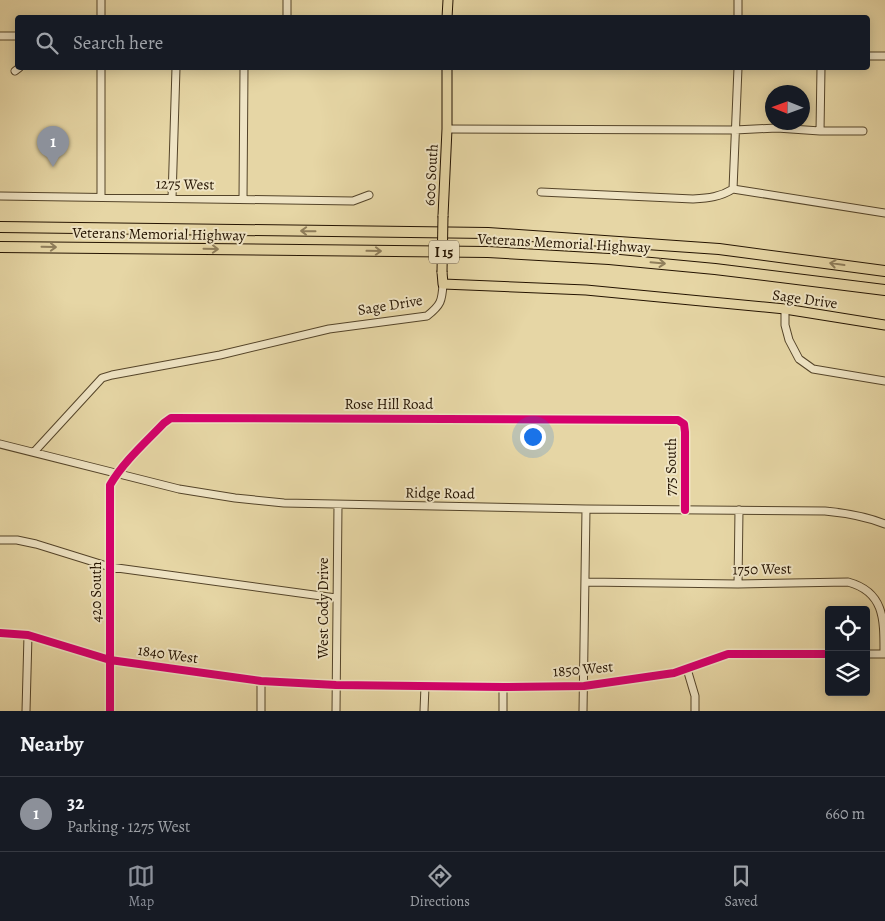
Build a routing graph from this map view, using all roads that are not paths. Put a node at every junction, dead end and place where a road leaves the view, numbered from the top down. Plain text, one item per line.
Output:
1 (101, 0) edge
2 (287, 0) edge
3 (448, 0) edge
4 (738, 0) edge
5 (101, 15) edge
6 (287, 15) edge
7 (447, 15) edge
8 (738, 15) edge
9 (0, 36) edge
10 (15, 36) edge
11 (870, 56) edge
12 (885, 56) edge
13 (101, 70) edge
14 (176, 70) edge
15 (244, 70) edge
16 (447, 70) edge
17 (738, 70) edge
18 (822, 70) edge
19 (447, 129) junction
20 (735, 130) junction
21 (820, 131) junction
22 (863, 131) dead end
23 (733, 189) junction
24 (541, 192) dead end
25 (369, 195) dead end
26 (0, 196) edge
27 (101, 197) junction
28 (172, 198) junction
29 (243, 199) junction
30 (885, 213) edge
31 (0, 227) edge
32 (0, 247) edge
33 (885, 271) edge
34 (443, 284) junction
35 (885, 290) edge
36 (785, 310) junction
37 (885, 325) edge
38 (885, 381) edge
39 (684, 424) joint
40 (0, 444) edge
41 (34, 452) junction
42 (116, 474) junction
43 (338, 505) junction
44 (586, 509) junction
45 (685, 510) junction
46 (739, 510) junction
47 (885, 524) edge
48 (0, 540) edge
49 (110, 567) junction
50 (585, 582) junction
51 (738, 584) junction
52 (336, 598) junction
53 (0, 633) edge
54 (28, 635) junction
55 (825, 654) edge
56 (870, 654) edge
57 (884, 654) edge
58 (110, 660) junction
59 (687, 669) junction
60 (262, 680) junction
61 (336, 685) junction
62 (425, 686) junction
63 (584, 686) junction
64 (503, 687) junction
65 (26, 711) edge
66 (110, 711) edge
67 (261, 711) edge
68 (336, 711) edge
69 (424, 711) edge
70 (503, 711) edge
71 (583, 711) edge
72 (695, 711) edge

1 - 5 street
2 - 6 street
3 - 7 main road
4 - 8 street
9 - 10 street
11 - 12 street
13 - 27 street
14 - 28 street
15 - 29 street
16 - 19 main road, 600 South
17 - 20 street
18 - 21 street
19 - 20 street
19 - 34 main road, 600 South, bridge
20 - 21 street
20 - 23 street
21 - 22 street
23 - 24 street
23 - 30 street
25 - 29 street, 1275 West
26 - 27 street, 1275 West
27 - 28 street, 1275 West
28 - 29 street, 1275 West
33 -> 31 highway, Veterans Memorial Highway / I 15
32 -> 35 highway, Veterans Memorial Highway / I 15
34 - 36 main road, Sage Drive
34 - 41 street, Sage Drive
36 - 37 main road, Sage Drive
36 - 38 street
39 - 42 street, Rose Hill Road
39 - 45 street, 775 South
40 - 41 street, Ridge Road
41 - 42 street, Ridge Road
42 - 43 street, Ridge Road
42 - 49 street, 420 South
43 - 44 street, Ridge Road
43 - 52 street, West Cody Drive
44 - 45 street, Ridge Road
44 - 50 street
45 - 46 street, Ridge Road
46 - 47 street, Ridge Road
46 - 51 street
48 - 49 street
49 - 52 street
49 - 58 street, 420 South
50 - 51 street, 1750 West
50 - 63 street
51 - 57 street, 1750 West
52 - 61 street, West Cody Drive
53 - 54 street, 1840 West
54 - 58 street, 1840 West
54 - 65 street
55 - 59 street, 1850 West
56 - 57 street
58 - 60 street, 1840 West
58 - 66 street, 420 South
59 - 63 street, 1850 West
59 - 72 street
60 - 61 street, 1840 West
60 - 67 street
61 - 62 street, 1850 West
61 - 68 street, West Cody Drive
62 - 64 street, 1850 West
62 - 69 street
63 - 64 street, 1850 West
63 - 71 street
64 - 70 street

